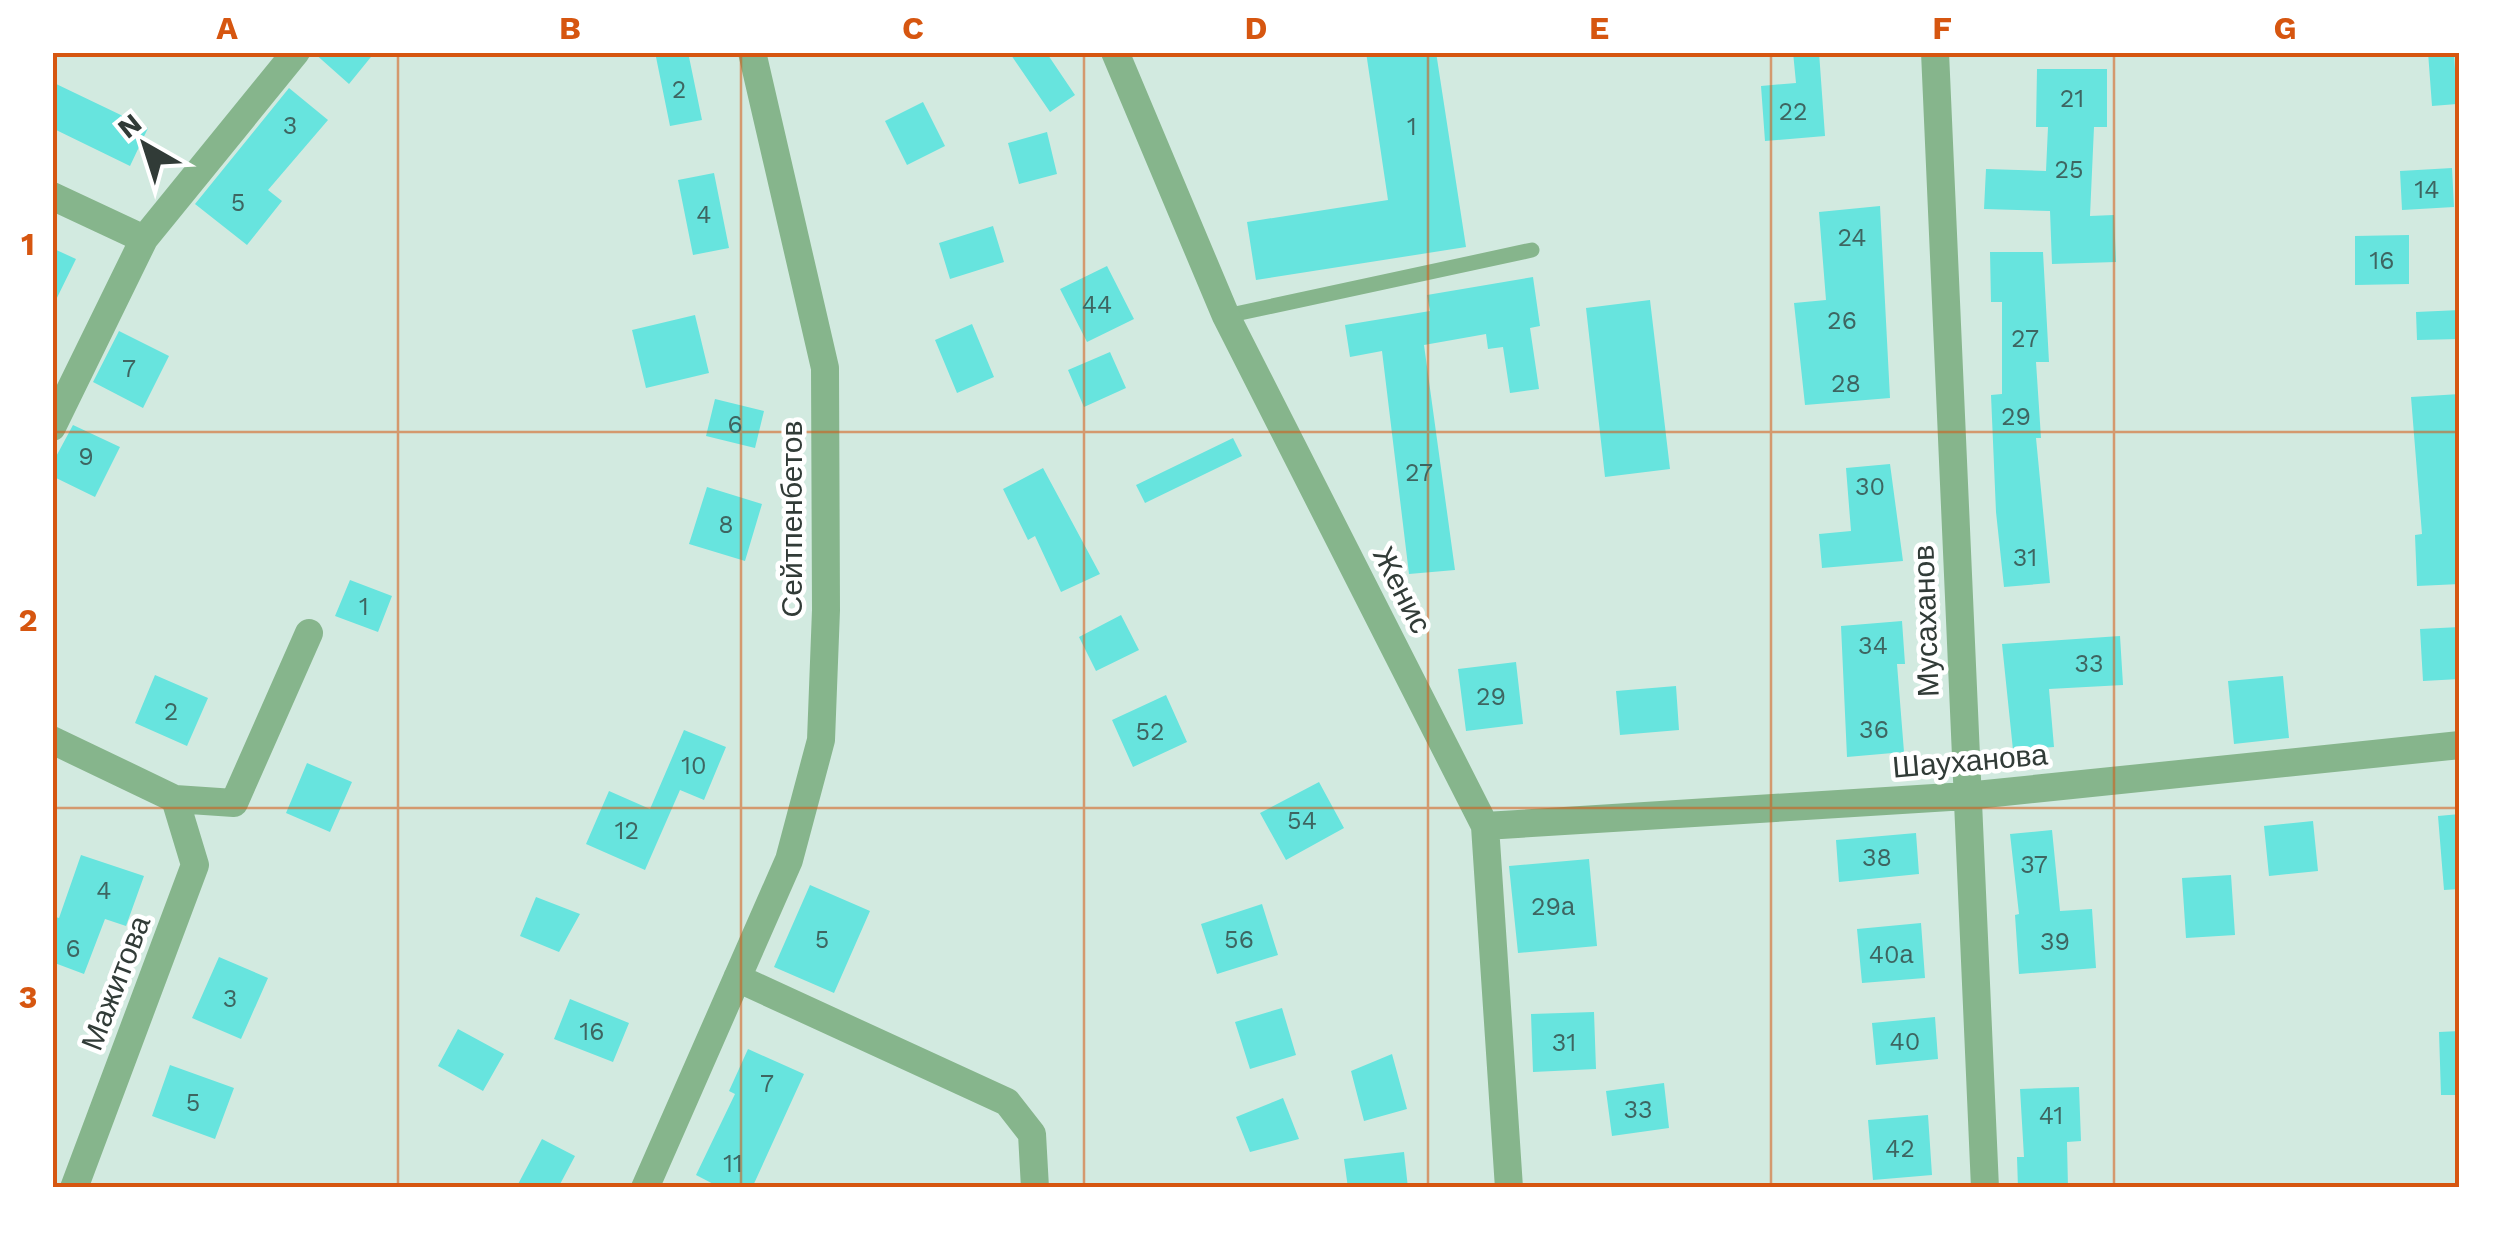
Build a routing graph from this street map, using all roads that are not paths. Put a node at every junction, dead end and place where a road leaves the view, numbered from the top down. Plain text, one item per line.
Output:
1 (296, 52) edge
2 (752, 52) edge
3 (1116, 52) edge
4 (1934, 52) edge
5 (52, 196) edge
6 (144, 239) junction
7 (1532, 250) dead end
8 (1226, 316) junction
9 (52, 427) edge
10 (309, 633) dead end
11 (52, 740) edge
12 (2460, 745) edge
13 (1966, 796) junction
14 (176, 799) junction
15 (1484, 826) junction
16 (737, 978) junction
17 (74, 1188) edge
18 (646, 1188) edge
19 (1034, 1188) edge
20 (1509, 1188) edge
21 (1986, 1188) edge

1 - 6 street
2 - 16 street, Сейтпенбетов
3 - 8 street, Женис
4 - 13 street, Мусаханов
5 - 6 street
6 - 9 street
7 - 8 lane
8 - 15 street, Женис
10 - 14 street
11 - 14 street
12 - 13 street, Шауханова
13 - 15 street, Шауханова
13 - 21 street, Мусаханов
14 - 17 street, Мажитова
15 - 20 street, Женис
16 - 18 street, Сейтпенбетов
16 - 19 street

